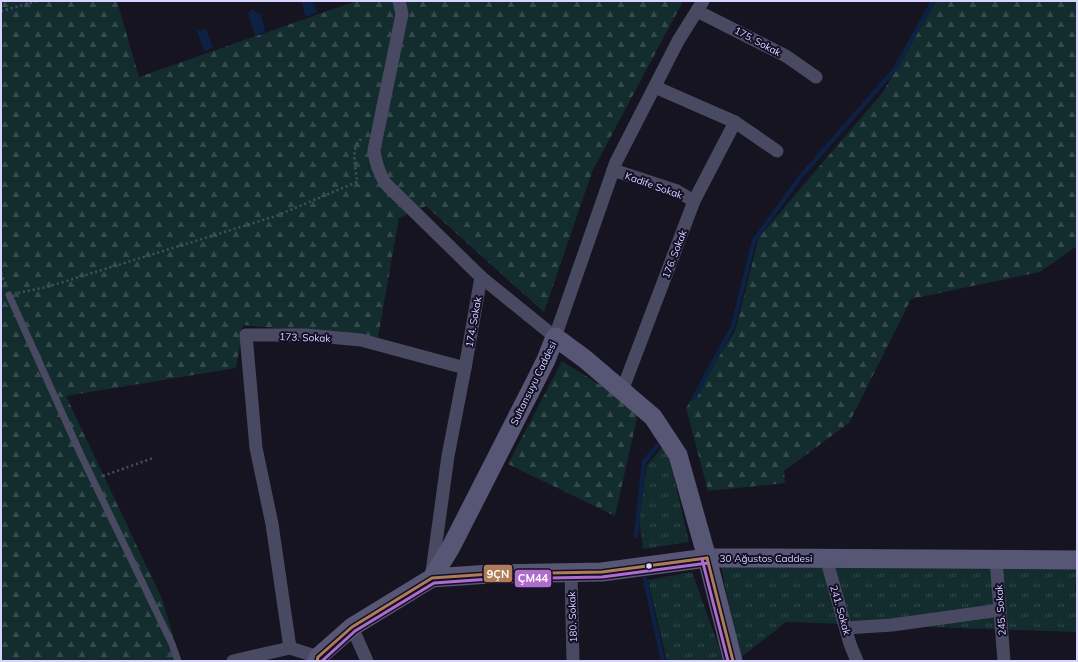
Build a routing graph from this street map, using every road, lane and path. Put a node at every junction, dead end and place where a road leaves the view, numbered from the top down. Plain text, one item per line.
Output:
1 (38, 1) edge
2 (399, 1) edge
3 (700, 6) edge
4 (1, 11) edge
5 (816, 77) dead end
6 (655, 87) junction
7 (735, 122) junction
8 (377, 138) junction
9 (777, 152) dead end
10 (613, 170) junction
11 (694, 201) junction
12 (481, 277) junction
13 (9, 295) joint
14 (555, 337) junction
15 (465, 368) junction
16 (622, 391) junction
17 (153, 458) dead end
18 (93, 479) junction
19 (707, 558) junction
20 (826, 558) junction
21 (996, 560) junction
22 (1077, 560) edge
23 (571, 573) junction
24 (432, 578) junction
25 (1000, 610) junction
26 (352, 627) junction
27 (846, 628) junction
28 (290, 648) junction
29 (318, 659) edge
30 (178, 661) edge
31 (233, 661) edge
32 (367, 661) edge
33 (573, 661) edge
34 (733, 661) edge
35 (857, 661) edge
36 (1004, 661) edge

1 - 4 path
2 - 8 street
3 - 5 street, 175. Sokak
3 - 6 street
6 - 7 street
6 - 10 street
7 - 9 street
7 - 11 street, 176. Sokak
8 - 12 street
8 - 13 path
10 - 11 street, Kadife Sokak
10 - 14 street
11 - 16 street, 176. Sokak
12 - 14 street
12 - 15 street, 174. Sokak
13 - 18 lane
14 - 16 main road, Sultansuyu Caddesi
14 - 24 main road, Sultansuyu Caddesi
15 - 24 street
15 - 28 street, 173. Sokak
16 - 19 main road, Sultansuyu Caddesi
17 - 18 path
18 - 30 lane
19 - 20 main road, 30 Ağustos Caddesi
19 - 23 main road, 30 Ağustos Caddesi
19 - 34 main road, Sultansuyu Caddesi
20 - 21 main road, 30 Ağustos Caddesi
20 - 27 street, 241. Sokak
21 - 22 main road, 30 Ağustos Caddesi
21 - 25 street, 245. Sokak
23 - 24 main road, 30 Ağustos Caddesi
23 - 33 street, 180. Sokak
24 - 26 main road, Sultansuyu Caddesi
25 - 27 street
25 - 36 street, 245. Sokak
26 - 29 main road, Sultansuyu Caddesi
26 - 32 street
27 - 35 street, 241. Sokak
28 - 29 street
28 - 31 street

